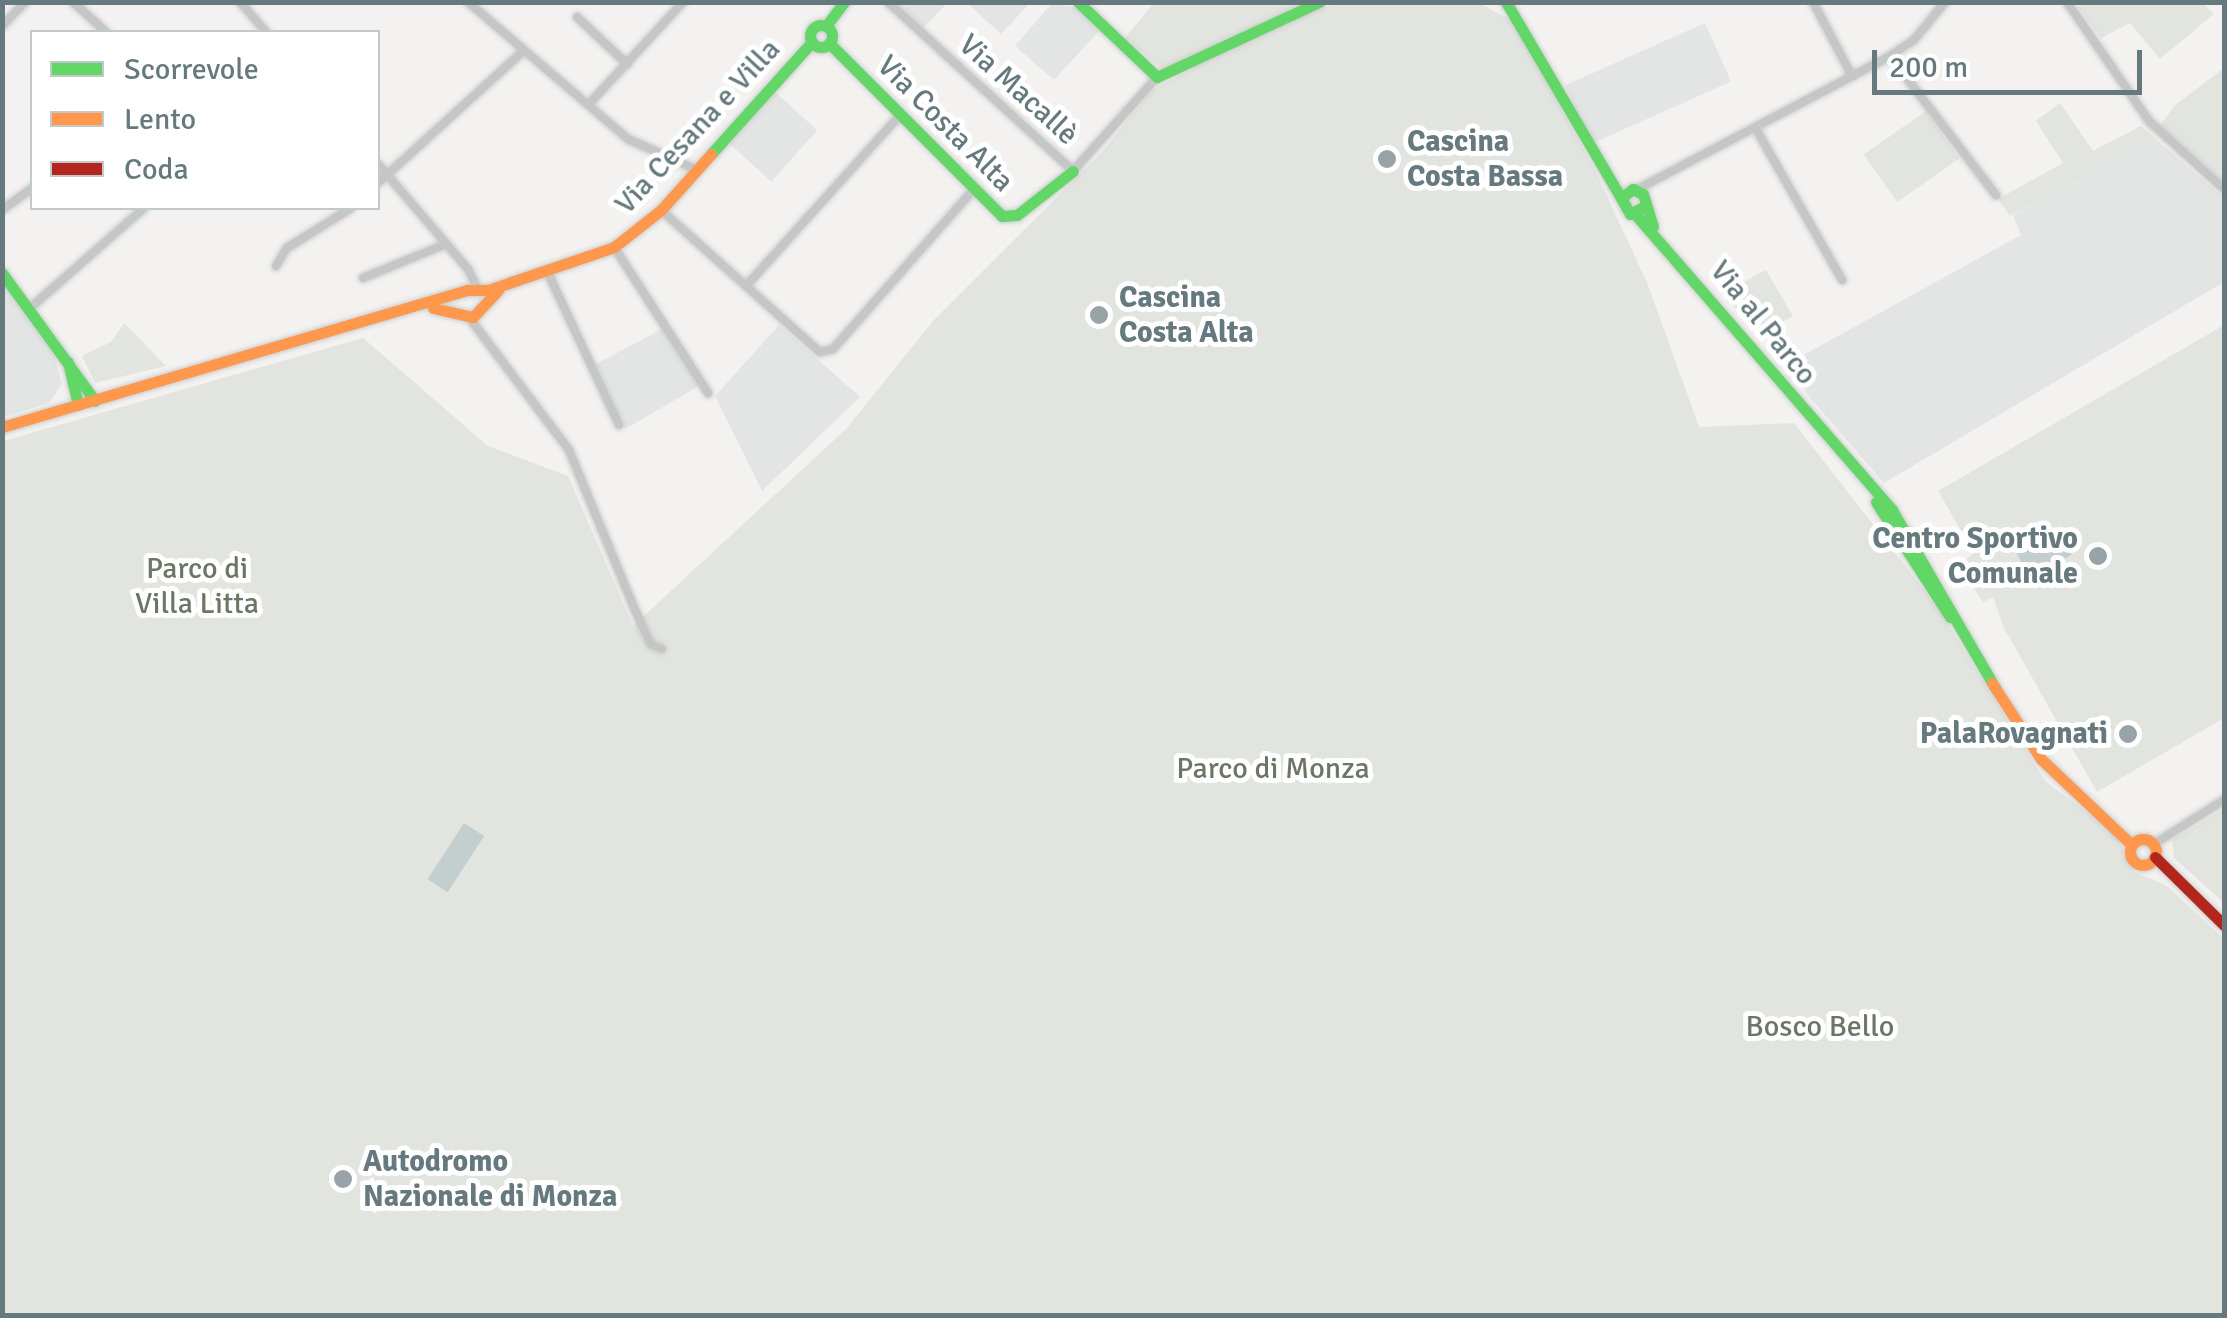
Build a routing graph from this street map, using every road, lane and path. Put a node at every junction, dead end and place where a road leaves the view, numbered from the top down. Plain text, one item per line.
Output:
1 (25, 2) edge
2 (73, 2) edge
3 (240, 2) edge
4 (468, 2) edge
5 (682, 2) edge
6 (844, 2) edge
7 (888, 2) edge
8 (1078, 2) edge
9 (1319, 2) edge
10 (1506, 2) edge
11 (1813, 2) edge
12 (1945, 2) edge
13 (2067, 2) edge
14 (577, 17) dead end
15 (2, 26) edge
16 (826, 26) junction
17 (104, 30) edge
18 (264, 30) edge
19 (812, 42) junction
20 (829, 43) junction
21 (524, 50) junction
22 (1890, 56) junction
23 (627, 64) junction
24 (1157, 76) junction
25 (1852, 76) junction
26 (590, 104) junction
27 (900, 115) junction
28 (1756, 129) junction
29 (1605, 165) junction
30 (380, 166) edge
31 (697, 170) junction
32 (1073, 171) junction
33 (387, 175) junction
34 (380, 182) edge
35 (1651, 186) junction
36 (30, 189) edge
37 (974, 189) junction
38 (1635, 189) junction
39 (2224, 189) edge
40 (1996, 195) dead end
41 (1621, 198) junction
42 (1642, 207) junction
43 (2, 210) edge
44 (142, 210) edge
45 (347, 210) edge
46 (662, 210) junction
47 (446, 244) junction
48 (614, 248) junction
49 (276, 266) dead end
50 (547, 270) junction
51 (2, 272) edge
52 (363, 278) dead end
53 (1842, 280) dead end
54 (746, 286) junction
55 (472, 302) junction
56 (30, 309) junction
57 (67, 360) junction
58 (70, 380) junction
59 (708, 393) dead end
60 (95, 400) junction
61 (78, 405) junction
62 (55, 412) junction
63 (620, 426) dead end
64 (2, 428) edge
65 (662, 649) dead end
66 (2224, 800) edge
67 (2132, 845) junction
68 (2154, 851) junction
69 (2224, 925) edge

1 - 15 street
2 - 17 street
3 - 18 street
4 - 21 street
5 - 23 street
6 - 16 street
7 - 32 street, Via Macallè
8 - 24 street
9 - 24 street
10 - 29 street
11 - 25 street
12 - 22 street
13 - 39 street
14 - 23 street
16 - 19 street, Via Cesana e Villa
16 - 20 street
19 - 20 street
19 - 31 street, Via Cesana e Villa
20 - 27 street, Via Costa Alta
21 - 26 street
21 - 33 street
22 - 25 street
22 - 40 street
23 - 26 street
24 - 32 street, Via Costa Alta
25 - 28 street
26 - 31 street
27 - 37 street, Via Costa Alta
27 - 54 street
28 - 35 street
28 - 53 street
29 - 38 street
29 - 41 street
30 - 33 street
31 - 46 street, Via Cesana e Villa
32 - 37 street, Via Costa Alta
33 - 34 street
33 - 47 street
35 - 38 street
35 - 42 street
36 - 43 street
37 - 54 street
38 - 41 street
38 - 42 street
41 - 42 street
42 - 67 street, Via al Parco
44 - 56 street
45 - 49 street
46 - 48 street, Via Cesana e Villa
46 - 54 street
47 - 52 street
47 - 55 street
48 - 50 street, Via Cesana e Villa
48 - 59 street
50 - 55 street, Via Cesana e Villa
50 - 63 street
51 - 56 street
55 - 60 street, Via Cesana e Villa
55 - 65 street
56 - 57 street
57 - 58 street
57 - 60 street
58 - 61 street
58 - 62 street
60 - 61 street, Via Cesana e Villa
61 - 62 street, Via Cesana e Villa
62 - 64 street, Via Cesana e Villa
66 - 68 street
67 - 68 street
67 - 68 street, Via al Parco
68 - 69 street

